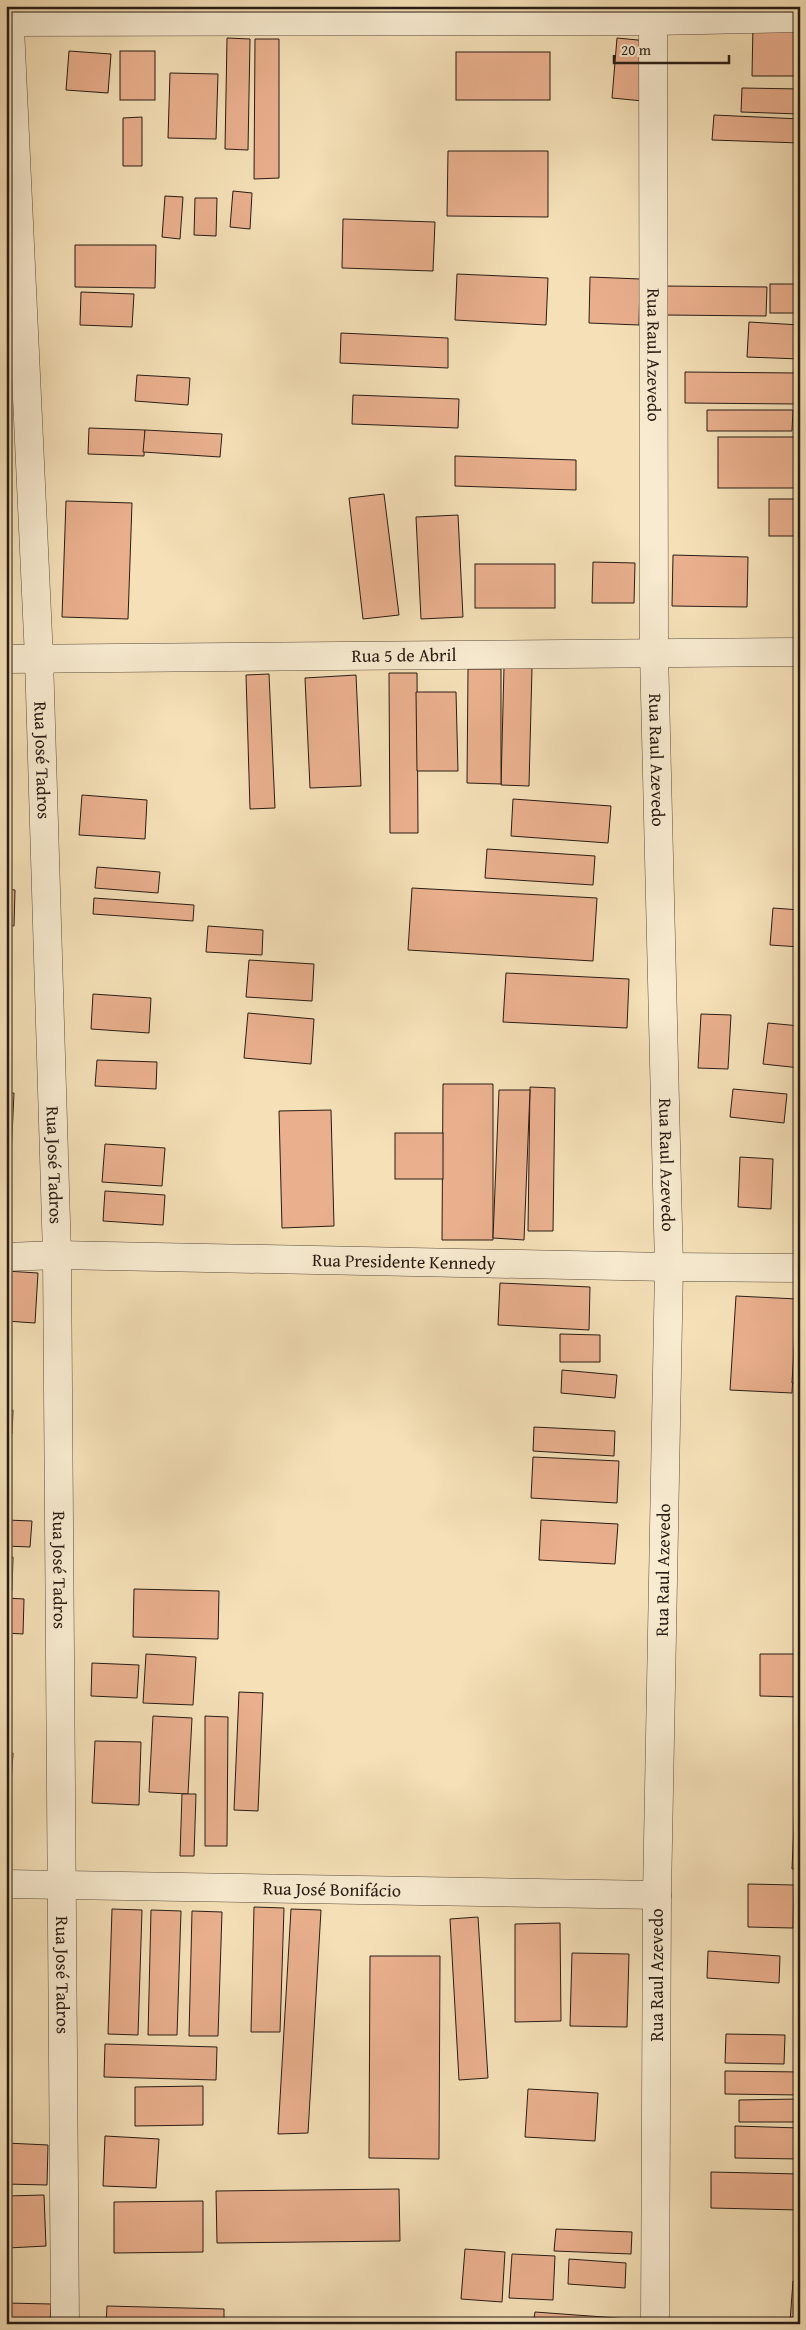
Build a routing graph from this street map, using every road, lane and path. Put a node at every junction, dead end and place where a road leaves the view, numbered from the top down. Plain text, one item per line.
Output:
1 (653, 14) edge
2 (8, 17) edge
3 (800, 18) edge
4 (654, 652) junction
5 (800, 652) edge
6 (39, 658) junction
7 (6, 659) edge
8 (57, 1255) junction
9 (6, 1257) edge
10 (668, 1267) junction
11 (800, 1268) edge
12 (6, 1884) edge
13 (61, 1884) junction
14 (657, 1895) junction
15 (65, 2324) edge
16 (655, 2324) edge

1 - 2 street
1 - 3 street
1 - 4 street, Rua Raul Azevedo
2 - 6 street, Rua José Tadros
4 - 5 street, Rua 5 de Abril
4 - 6 street, Rua 5 de Abril
4 - 10 street, Rua Raul Azevedo
6 - 7 street, Rua 5 de Abril
6 - 8 street, Rua José Tadros
8 - 9 street, Rua Presidente Kennedy
8 - 10 street, Rua Presidente Kennedy
8 - 13 street, Rua José Tadros
10 - 11 street, Rua Presidente Kennedy
10 - 14 street, Rua Raul Azevedo
12 - 13 street, Rua José Bonifácio
13 - 14 street, Rua José Bonifácio
13 - 15 street, Rua José Tadros
14 - 16 street, Rua Raul Azevedo

